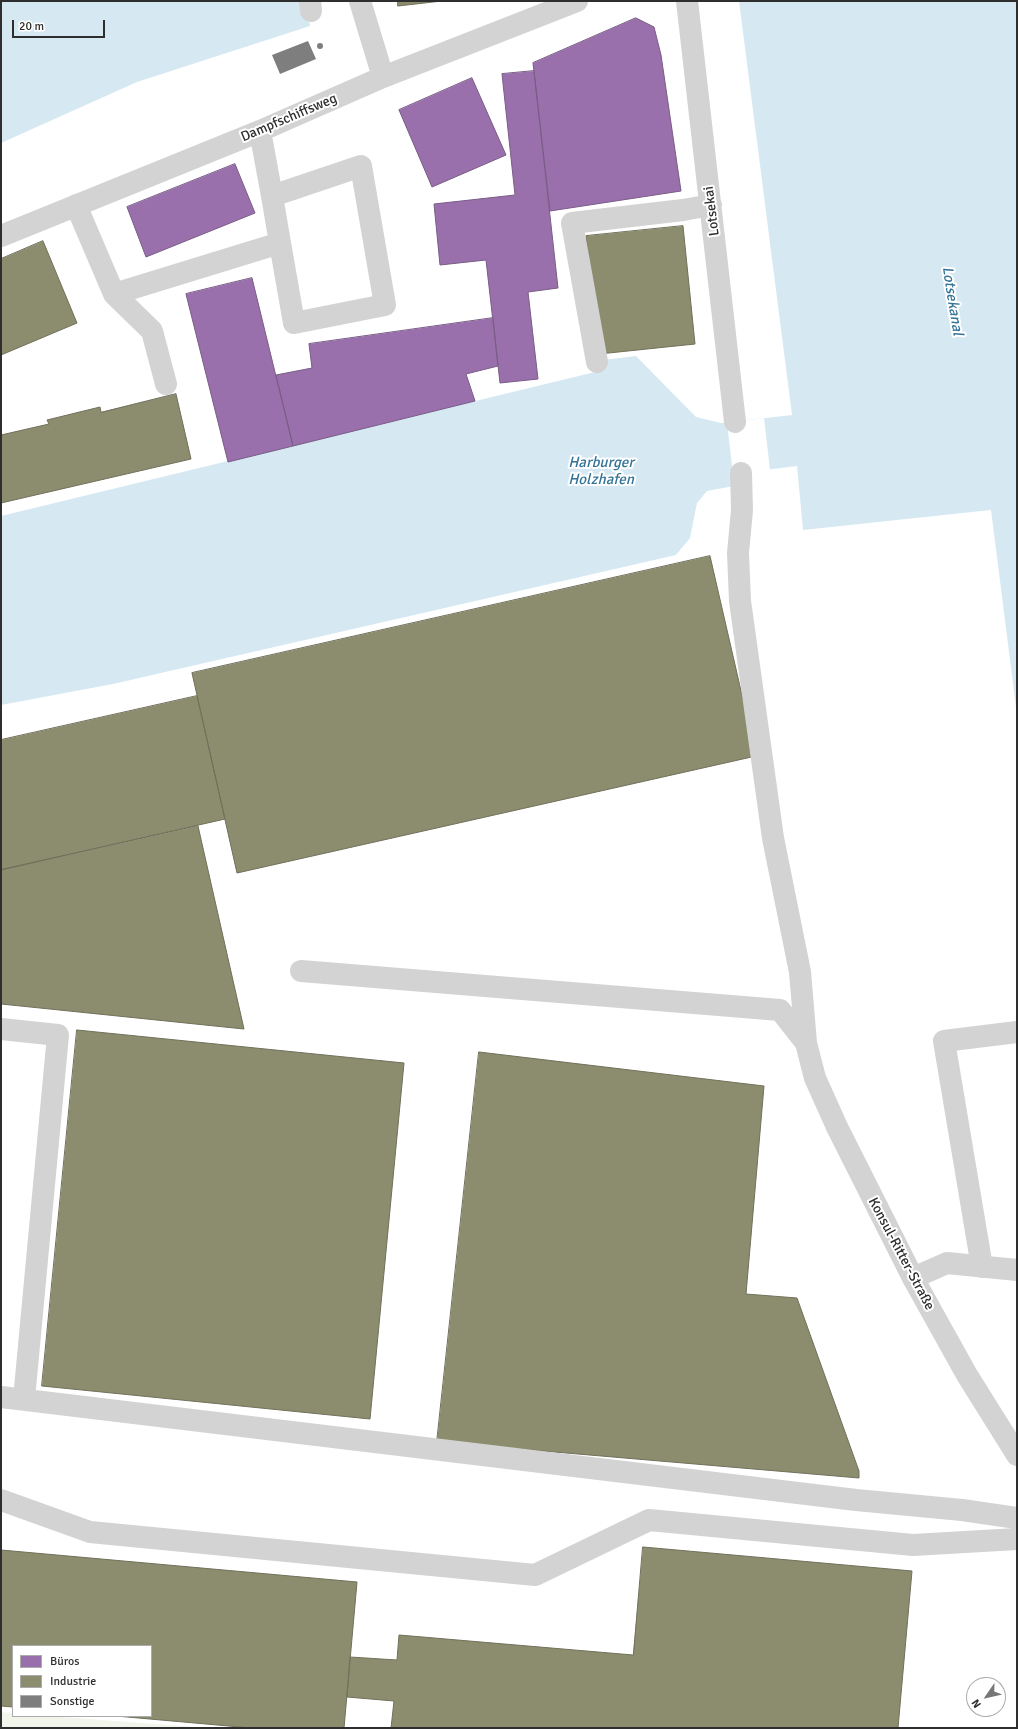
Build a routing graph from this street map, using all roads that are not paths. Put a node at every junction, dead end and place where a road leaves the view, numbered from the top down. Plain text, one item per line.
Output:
1 (360, 1) edge
2 (577, 1) edge
3 (687, 1) edge
4 (554, 5) edge
5 (383, 77) junction
6 (260, 131) junction
7 (272, 196) junction
8 (76, 205) junction
9 (711, 205) junction
10 (1, 236) edge
11 (280, 243) junction
12 (114, 294) junction
13 (597, 362) dead end
14 (166, 384) dead end
15 (735, 422) dead end
16 (741, 473) dead end
17 (301, 971) dead end
18 (1, 1029) edge
19 (1017, 1032) edge
20 (806, 1043) junction
21 (982, 1267) junction
22 (1017, 1270) edge
23 (913, 1278) junction
24 (1, 1397) edge
25 (24, 1400) junction
26 (1017, 1456) edge
27 (1, 1500) edge
28 (1017, 1518) edge
29 (1017, 1539) edge

1 - 5 street
2 - 4 street, Dampfschiffsweg
3 - 9 street, Lotsekai
4 - 5 street, Dampfschiffsweg
5 - 6 street, Dampfschiffsweg
6 - 7 street
6 - 8 street, Dampfschiffsweg
7 - 11 street
7 - 11 street
8 - 10 street, Dampfschiffsweg
8 - 12 street
9 - 13 street
9 - 15 street, Lotsekai
11 - 12 street
12 - 14 street
16 - 20 street
17 - 20 street
18 - 25 street
19 - 21 street
20 - 23 street, Konsul-Ritter-Straße
21 - 22 street
21 - 23 street
23 - 26 street, Konsul-Ritter-Straße
24 - 25 street
25 - 28 street
27 - 29 street

